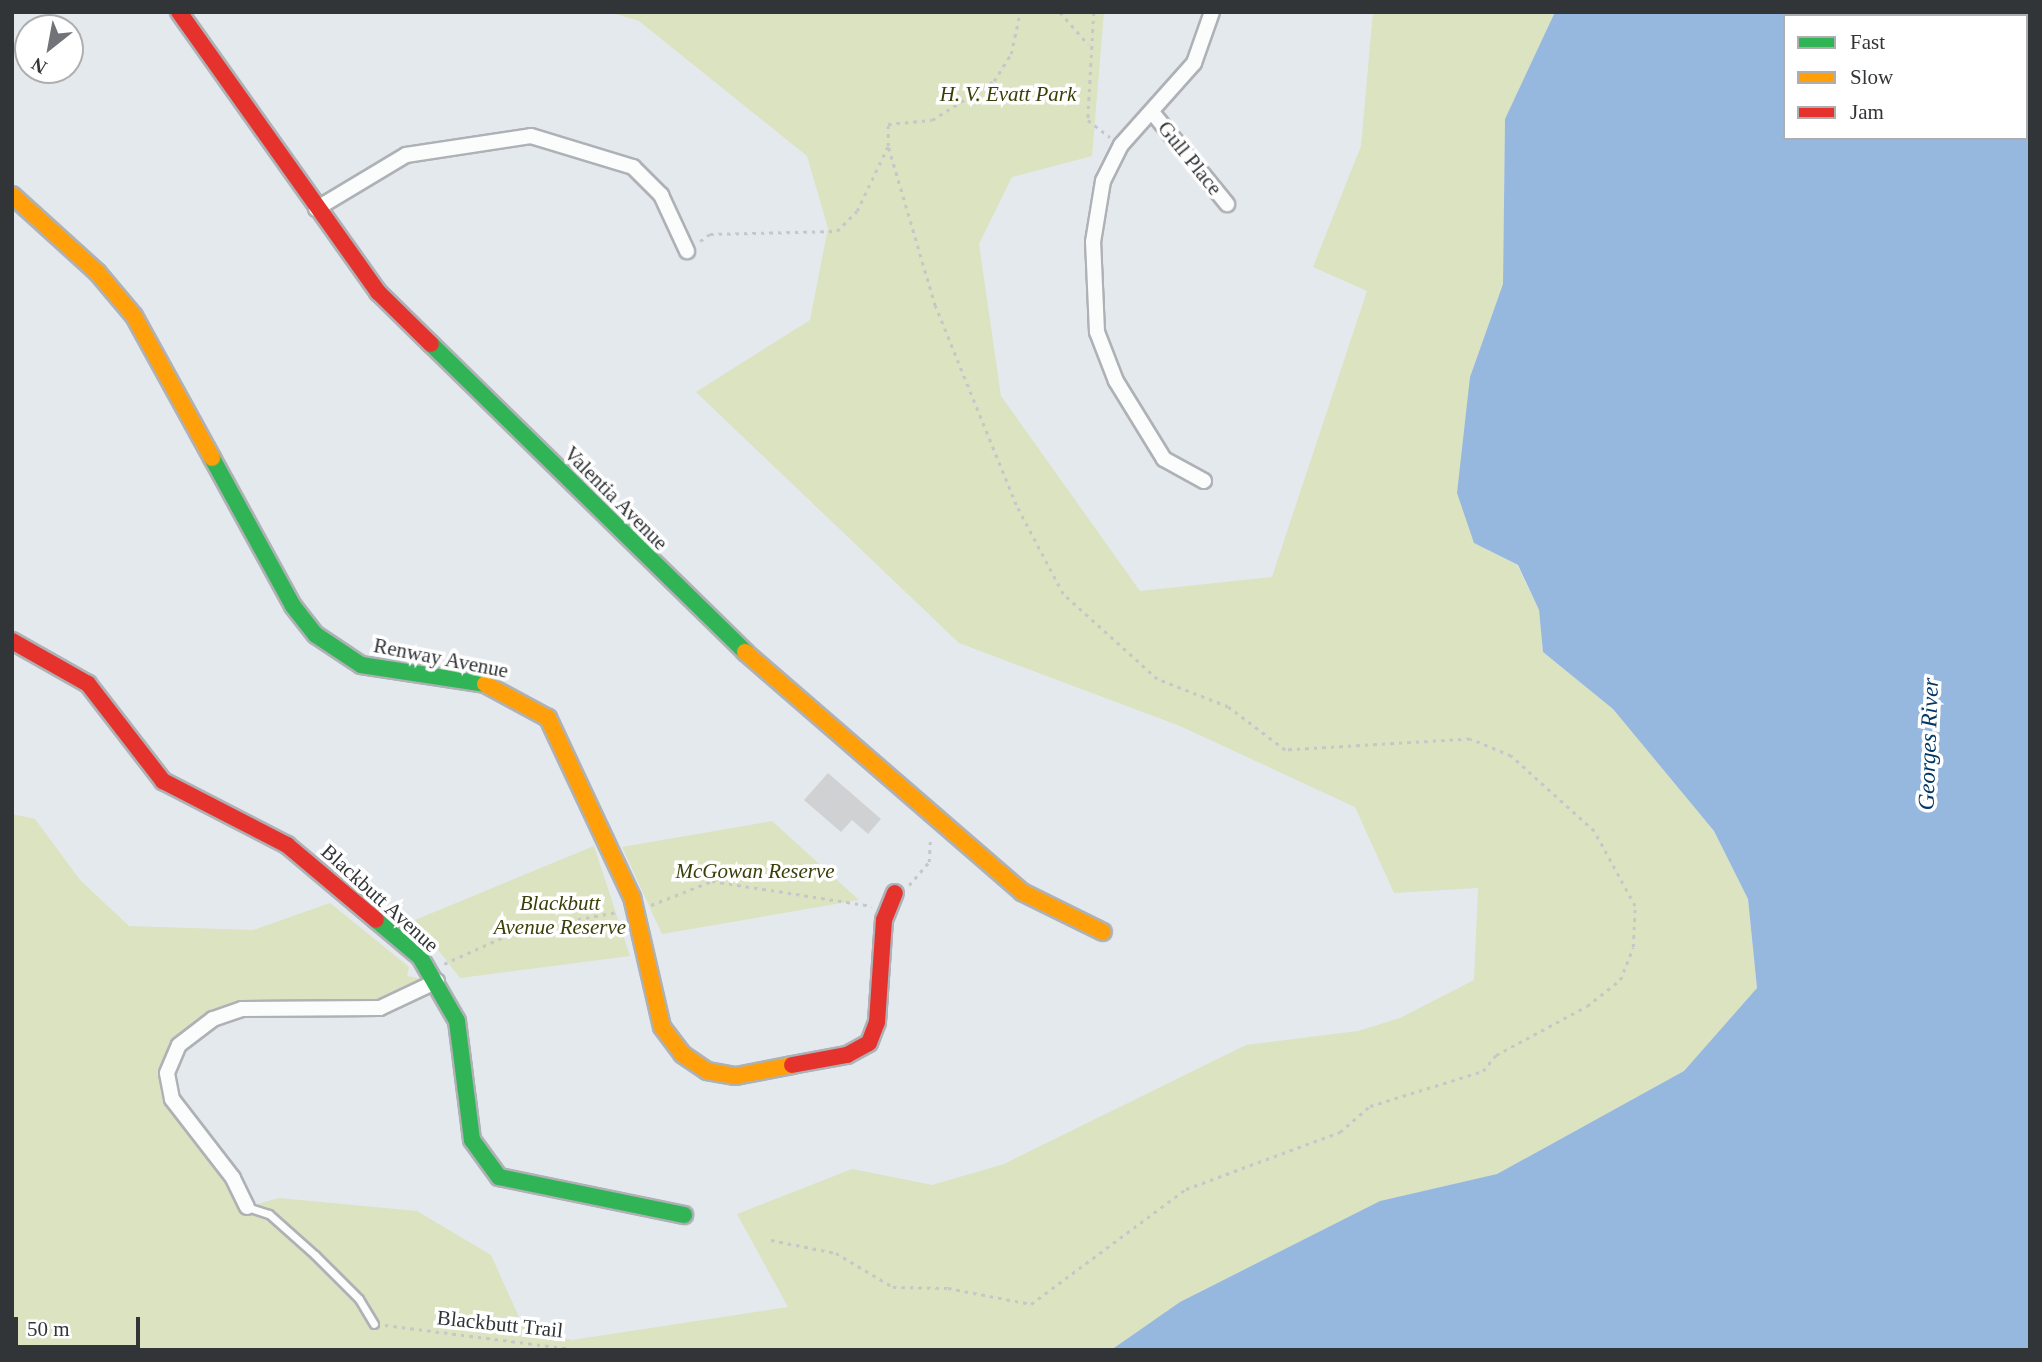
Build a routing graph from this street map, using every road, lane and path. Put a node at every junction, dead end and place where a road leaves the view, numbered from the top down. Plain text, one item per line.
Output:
1 (179, 12) edge
2 (1020, 12) edge
3 (1060, 12) edge
4 (1094, 12) edge
5 (1212, 12) edge
6 (1090, 46) junction
7 (1152, 112) junction
8 (1121, 145) junction
9 (888, 146) junction
10 (12, 195) edge
11 (1227, 204) dead end
12 (316, 209) junction
13 (687, 251) joint
14 (1204, 481) dead end
15 (12, 641) edge
16 (928, 834) dead end
17 (895, 893) joint
18 (872, 906) dead end
19 (635, 908) junction
20 (1103, 932) dead end
21 (433, 976) junction
22 (247, 1207) joint
23 (684, 1215) dead end
24 (771, 1240) dead end
25 (374, 1324) joint
26 (581, 1350) edge

1 - 12 street, Valentia Avenue
2 - 9 path
3 - 6 path
4 - 6 path
5 - 7 street
6 - 8 path
7 - 8 street
7 - 11 street, Gull Place
8 - 14 street
9 - 13 path
9 - 24 path
10 - 19 street, Renway Avenue
12 - 13 street
12 - 20 street, Valentia Avenue
15 - 21 street, Blackbutt Avenue
16 - 17 path
17 - 19 street, Renway Avenue
18 - 19 path
19 - 21 path
21 - 22 street
21 - 23 street, Blackbutt Avenue
22 - 25 lane
25 - 26 path, Blackbutt Trail

